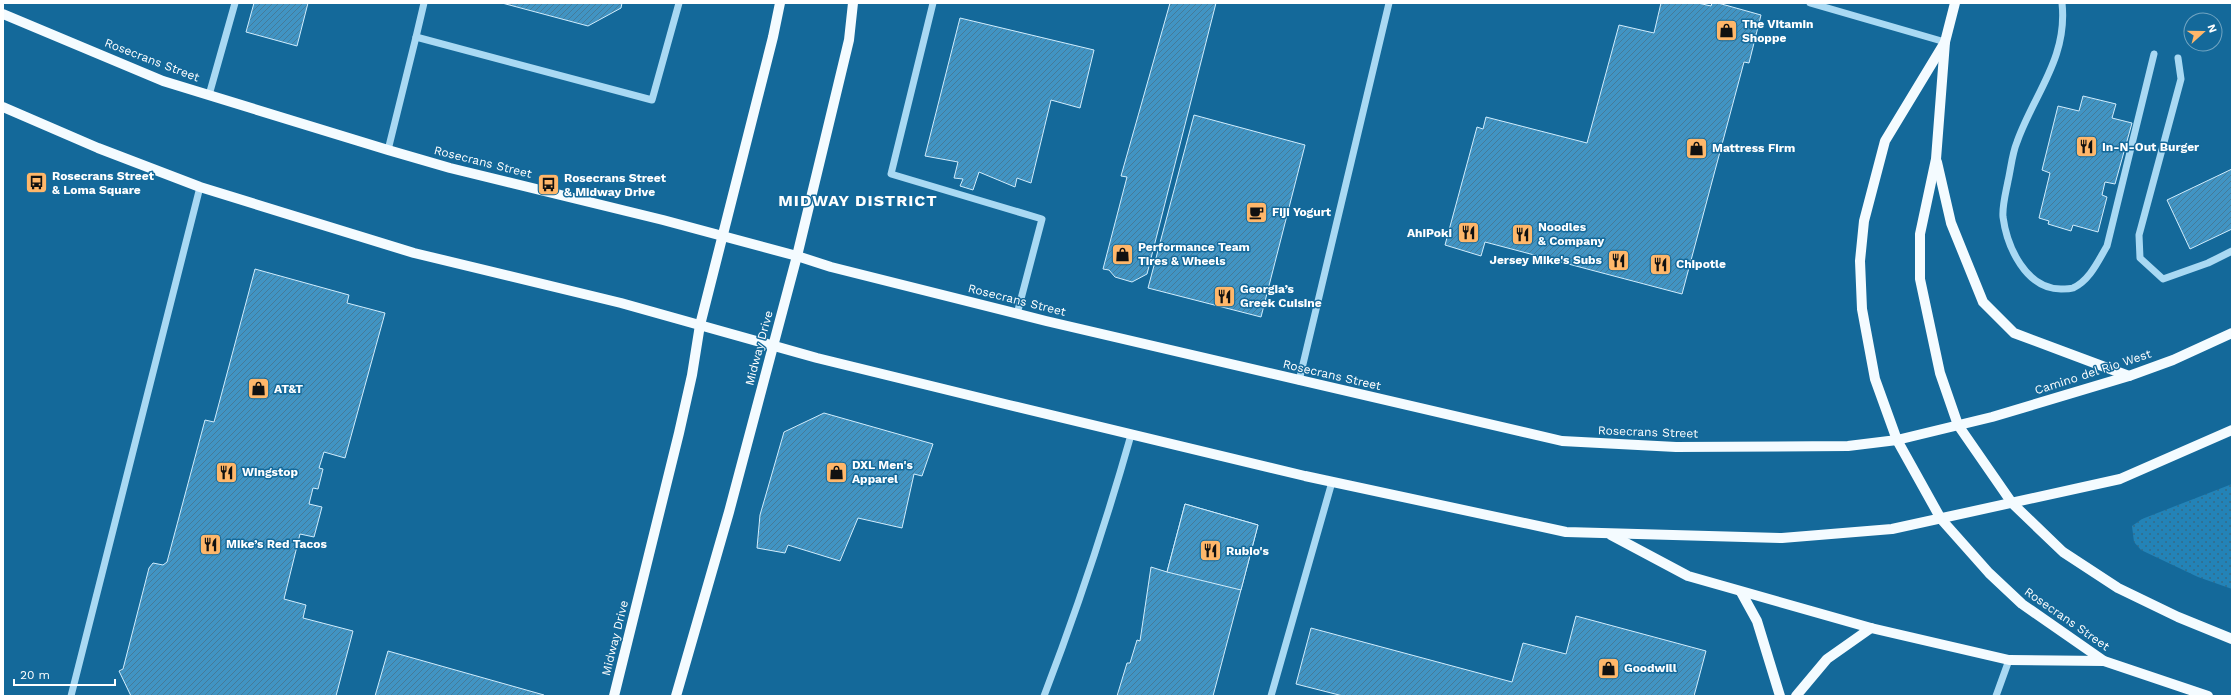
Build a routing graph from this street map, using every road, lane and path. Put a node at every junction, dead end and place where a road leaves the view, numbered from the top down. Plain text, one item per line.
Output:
1 (235, 3) edge
2 (424, 3) edge
3 (679, 3) edge
4 (780, 3) edge
5 (853, 3) edge
6 (933, 3) edge
7 (1389, 3) edge
8 (1810, 3) edge
9 (1955, 3) edge
10 (2062, 3) edge
11 (3, 14) edge
12 (416, 37) junction
13 (1945, 42) junction
14 (2154, 54) dead end
15 (2178, 58) dead end
16 (209, 95) junction
17 (3, 107) edge
18 (388, 150) junction
19 (1936, 159) junction
20 (200, 187) junction
21 (723, 236) junction
22 (2232, 251) edge
23 (797, 256) junction
24 (1017, 314) junction
25 (700, 325) junction
26 (2232, 333) edge
27 (773, 345) junction
28 (2129, 376) junction
29 (1299, 381) junction
30 (1958, 425) junction
31 (2232, 430) edge
32 (1131, 435) junction
33 (1897, 440) junction
34 (1332, 482) junction
35 (2012, 503) junction
36 (1941, 519) junction
37 (1608, 533) junction
38 (1741, 592) junction
39 (1871, 628) junction
40 (2232, 639) edge
41 (2009, 660) junction
42 (2104, 661) junction
43 (71, 696) edge
44 (614, 696) edge
45 (676, 696) edge
46 (1044, 696) edge
47 (1271, 696) edge
48 (1780, 696) edge
49 (1796, 696) edge
50 (1996, 696) edge
51 (2208, 696) edge

1 - 16 lane
2 - 12 lane
3 - 12 lane
4 - 21 main road, Midway Drive
5 - 23 main road, Midway Drive
6 - 24 lane
7 - 29 lane
8 - 13 lane
9 - 13 main road
10 - 14 lane
11 - 16 main road, Rosecrans Street
12 - 18 lane
13 - 19 main road
13 - 33 main road, Rosecrans Street
15 - 22 lane
16 - 18 main road, Rosecrans Street
17 - 20 main road
18 - 21 main road, Rosecrans Street
19 - 28 main road
19 - 30 main road
20 - 25 main road
20 - 43 lane
21 - 23 main road, Rosecrans Street
21 - 25 main road, Midway Drive
23 - 24 main road, Rosecrans Street
23 - 27 main road, Midway Drive
24 - 29 main road, Rosecrans Street
25 - 27 main road
25 - 44 main road, Midway Drive
26 - 28 main road, Camino del Rio West
27 - 32 main road
27 - 45 main road, Midway Drive
28 - 30 main road, Camino del Rio West
29 - 33 main road, Rosecrans Street
30 - 33 main road, Rosecrans Street
30 - 35 main road
31 - 35 main road
32 - 34 main road
32 - 46 lane
33 - 36 main road, Rosecrans Street
34 - 37 main road
34 - 47 lane
35 - 36 main road
35 - 40 main road
36 - 37 main road
36 - 42 main road, Rosecrans Street
37 - 38 main road
38 - 39 main road
38 - 48 main road
39 - 41 main road
39 - 49 main road
41 - 42 main road
41 - 50 lane
42 - 51 main road, Rosecrans Street

